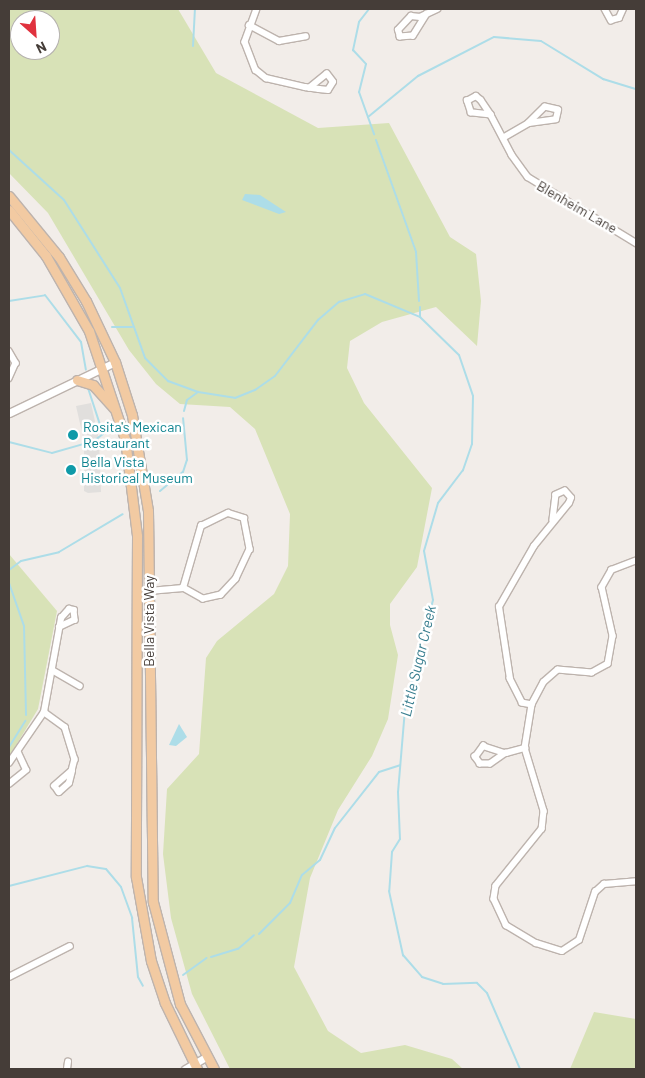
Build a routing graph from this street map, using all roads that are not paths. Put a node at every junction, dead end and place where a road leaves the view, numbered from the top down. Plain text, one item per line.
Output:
1 (257, 9) edge
2 (437, 9) edge
3 (605, 9) edge
4 (623, 9) edge
5 (427, 14) junction
6 (249, 25) junction
7 (306, 36) dead end
8 (310, 88) dead end
9 (491, 115) dead end
10 (529, 123) junction
11 (503, 138) junction
12 (9, 196) edge
13 (9, 210) edge
14 (636, 243) edge
15 (9, 351) edge
16 (114, 362) junction
17 (104, 367) junction
18 (9, 380) edge
19 (77, 380) junction
20 (9, 410) edge
21 (118, 414) junction
22 (553, 520) junction
23 (636, 561) edge
24 (183, 588) junction
25 (149, 591) junction
26 (60, 627) dead end
27 (52, 670) junction
28 (80, 686) dead end
29 (532, 705) junction
30 (44, 712) junction
31 (525, 748) junction
32 (18, 753) junction
33 (506, 753) junction
34 (9, 764) edge
35 (72, 771) dead end
36 (9, 784) edge
37 (636, 881) edge
38 (70, 946) dead end
39 (9, 977) edge
40 (206, 1057) junction
41 (68, 1062) dead end
42 (196, 1067) edge
43 (67, 1069) edge
44 (185, 1069) edge
45 (214, 1069) edge

1 - 6 street
2 - 5 street
3 - 4 street
5 - 5 street
6 - 7 street
6 - 8 street
9 - 11 street, Blenheim Lane
10 - 10 street
10 - 11 street
11 - 14 street, Blenheim Lane
12 - 16 main road, Bella Vista Way
13 - 17 main road, Bella Vista Way
15 - 18 street
16 - 17 street
16 - 25 main road, Bella Vista Way
17 - 19 street
17 - 21 main road, Bella Vista Way
19 - 20 street
19 - 21 main road
21 - 42 main road, Bella Vista Way
22 - 22 street
22 - 29 street
23 - 29 street
24 - 24 street
24 - 25 street
25 - 40 main road, Bella Vista Way
26 - 27 street
27 - 28 street
27 - 30 street
29 - 31 street
30 - 32 street
30 - 35 street
31 - 33 street
31 - 37 street
32 - 34 street
32 - 36 street
33 - 33 street
38 - 39 street
40 - 42 street
40 - 45 main road, Bella Vista Way
41 - 43 street
42 - 44 street

